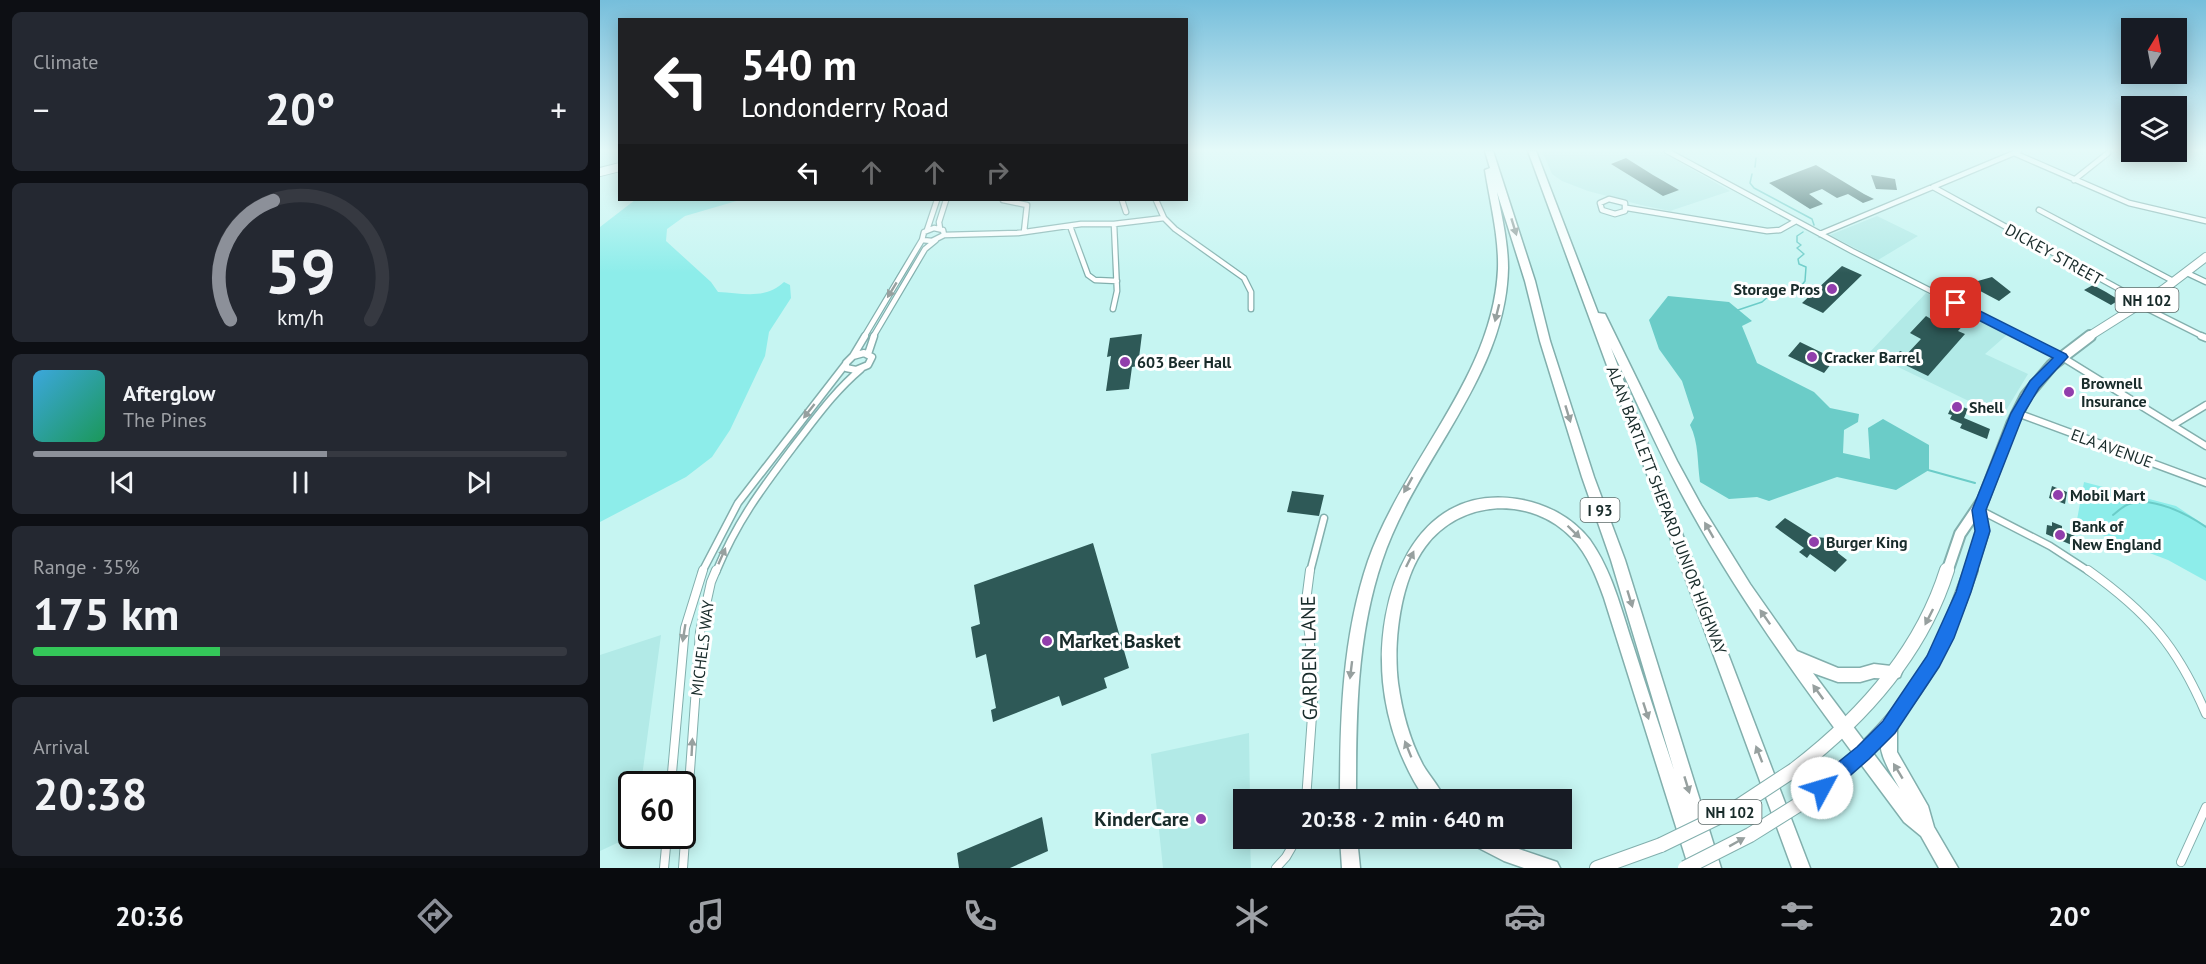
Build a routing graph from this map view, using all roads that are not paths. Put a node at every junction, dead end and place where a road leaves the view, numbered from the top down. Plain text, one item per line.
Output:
1 (1493, 192) edge
2 (1500, 192) edge
3 (1547, 192) edge
4 (1742, 192) edge
5 (1922, 192) edge
6 (1941, 192) edge
7 (2101, 192) edge
8 (938, 201) edge
9 (946, 201) edge
10 (1003, 201) edge
11 (1122, 201) edge
12 (1156, 201) edge
13 (1627, 208) junction
14 (2039, 210) dead end
15 (1126, 212) dead end
16 (1164, 218) junction
17 (1796, 221) junction
18 (2206, 221) edge
19 (1114, 224) junction
20 (1070, 226) junction
21 (940, 229) junction
22 (927, 231) junction
23 (1024, 232) junction
24 (1820, 234) junction
25 (944, 235) junction
26 (922, 240) junction
27 (936, 240) junction
28 (2206, 257) edge
29 (1577, 269) junction
30 (2187, 273) junction
31 (1118, 281) junction
32 (2175, 282) junction
33 (2206, 282) edge
34 (2141, 303) junction
35 (1113, 309) dead end
36 (1251, 309) dead end
37 (2206, 338) edge
38 (867, 354) junction
39 (853, 356) junction
40 (2062, 357) junction
41 (845, 366) junction
42 (861, 369) junction
43 (2206, 405) edge
44 (2017, 413) junction
45 (2173, 425) junction
46 (2206, 446) edge
47 (2206, 483) edge
48 (1979, 510) junction
49 (1324, 518) dead end
50 (1790, 655) junction
51 (1895, 672) junction
52 (2206, 714) edge
53 (1889, 727) junction
54 (1845, 729) junction
55 (1863, 753) junction
56 (672, 771) edge
57 (1307, 789) edge
58 (1348, 789) edge
59 (1428, 789) edge
60 (2206, 807) edge
61 (1927, 830) junction
62 (666, 849) edge
63 (1291, 849) edge
64 (1348, 849) edge
65 (1498, 849) edge
66 (2181, 862) dead end
67 (1348, 865) edge
68 (664, 868) edge
69 (683, 868) edge
70 (1276, 868) edge
71 (1551, 868) edge
72 (1597, 868) edge
73 (1685, 868) edge
74 (1698, 868) edge
75 (1712, 868) edge
76 (1801, 868) edge
77 (1949, 868) edge

1 -> 58 highway
2 -> 75 highway, I 93
3 - 29 highway, ALAN BARTLETT SHEPARD JUNIOR HIGHWAY
4 - 17 street
5 - 24 street
6 - 34 street, DICKEY STREET
7 - 18 street
8 - 22 street
9 - 21 street
10 - 23 street
11 - 15 street
12 - 16 street
13 - 13 street
13 - 17 street
14 - 32 street
16 - 19 street
16 - 36 street
17 - 24 street
19 - 20 street
19 - 31 street
20 - 23 street
20 - 31 street
21 - 22 street
21 - 25 street
22 - 26 street
23 - 25 street
24 - 40 street
25 - 27 street
26 - 27 street
26 -> 39 street
27 - 38 street
28 - 30 main road, NH 102
50 -> 29 highway
76 -> 29 highway, ALAN BARTLETT SHEPARD JUNIOR HIGHWAY
30 - 32 main road, NH 102
30 - 33 street
31 - 35 street
32 - 34 main road, NH 102
34 - 37 street, DICKEY STREET
34 - 40 main road, NH 102
38 - 39 street
38 - 42 street
39 - 41 street, MICHELS WAY
40 - 44 main road, NH 102
40 - 45 street
41 - 42 street
41 -> 56 street, MICHELS WAY
69 -> 42 street, MICHELS WAY
43 - 45 street
44 - 47 street, ELA AVENUE
44 - 48 main road, NH 102
45 - 46 street
48 -> 51 main road, NH 102
48 - 52 street
48 - 53 main road, NH 102
49 - 57 street, GARDEN LANE
50 - 51 highway
54 -> 50 highway
51 - 54 main road, NH 102
53 - 55 main road, NH 102
61 -> 53 highway
54 - 55 highway
54 - 72 main road, NH 102, bridge
55 - 61 highway
73 -> 55 main road, NH 102, bridge
59 -> 74 highway
60 - 66 street
61 - 77 highway
62 - 68 street
63 - 70 street
64 - 67 highway
65 - 71 highway

